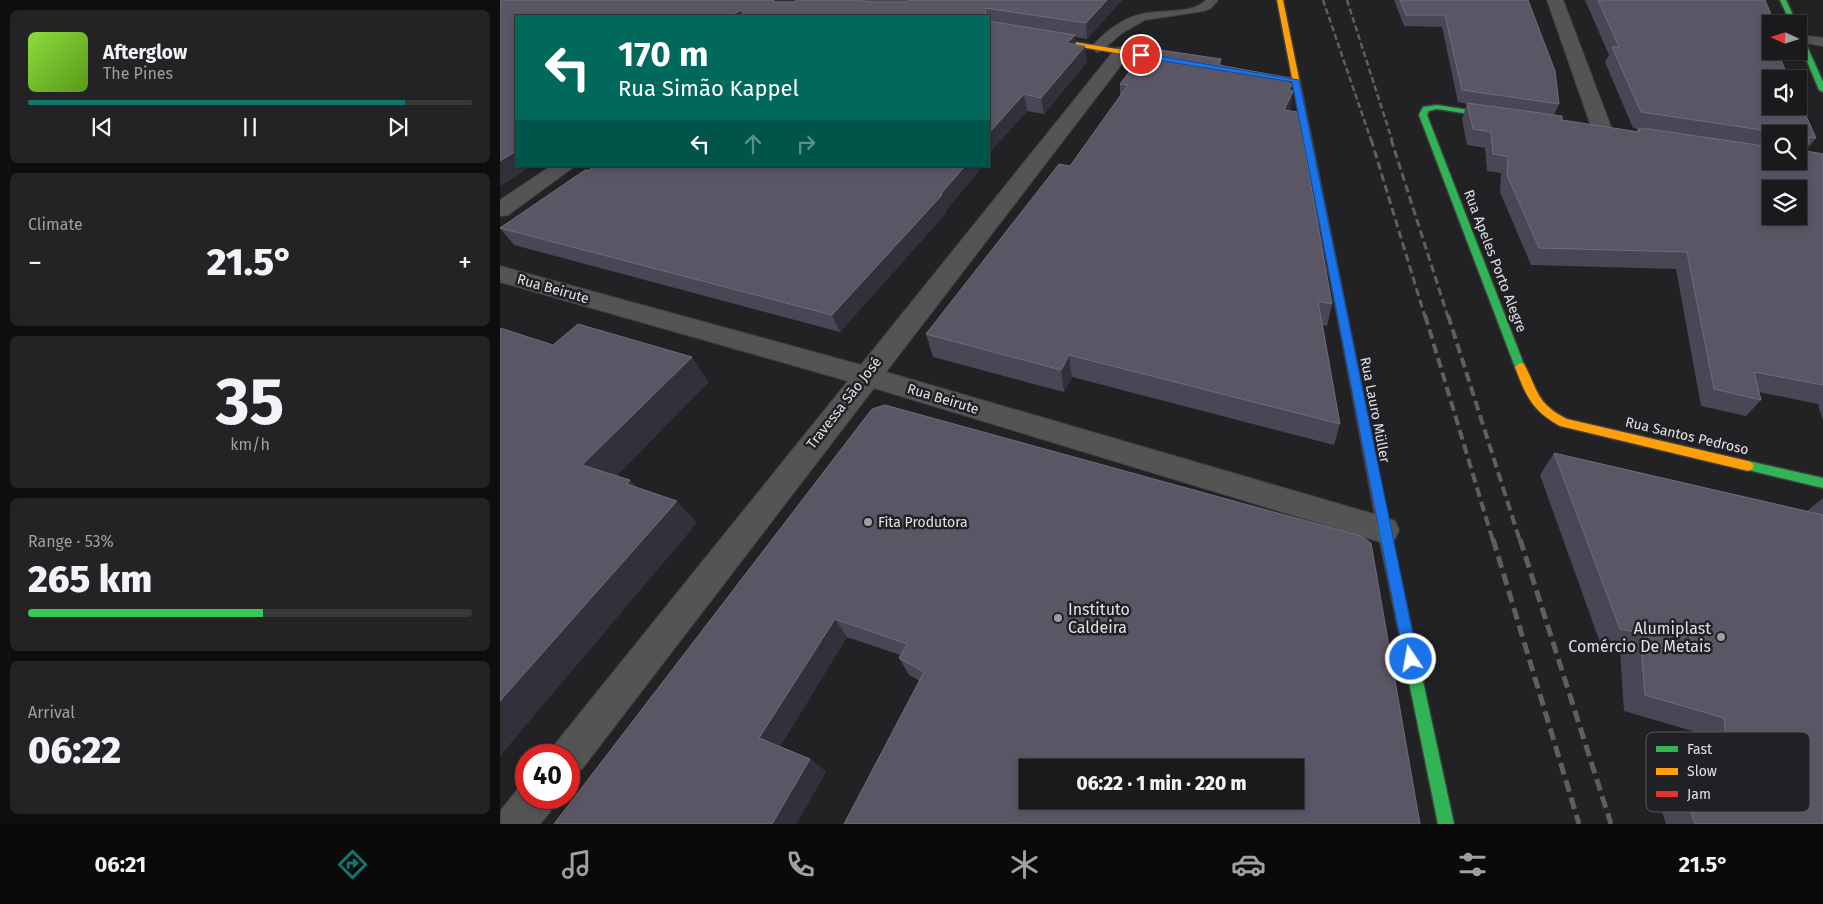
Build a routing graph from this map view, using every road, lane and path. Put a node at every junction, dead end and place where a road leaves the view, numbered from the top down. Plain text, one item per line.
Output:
1 (1212, 0) edge
2 (1280, 0) edge
3 (1555, 0) edge
4 (1783, 0) edge
5 (1790, 15) edge
6 (990, 30) edge
7 (1808, 39) edge
8 (1823, 42) edge
9 (1097, 48) junction
10 (1122, 52) junction
11 (1808, 55) edge
12 (1189, 63) edge
13 (1823, 90) edge
14 (1515, 119) edge
15 (1603, 132) edge
16 (564, 167) edge
17 (500, 210) edge
18 (500, 274) edge
19 (866, 376) junction
20 (1545, 414) joint
21 (1823, 483) edge
22 (1384, 530) junction
23 (578, 744) edge
24 (528, 809) edge
25 (516, 824) edge
26 (1446, 824) edge

1 - 9 lane
2 - 22 street, Rua Lauro Müller
3 - 15 street
4 - 5 street
6 - 9 street
7 - 8 lane
9 - 10 street
10 - 12 street
10 - 19 street, Travessa São José
11 - 13 street
14 - 20 street, Rua Apeles Porto Alegre
16 - 17 street
18 - 19 street, Rua Beirute
19 - 22 street, Rua Beirute
19 - 23 street, Travessa São José
20 - 21 street, Rua Santos Pedroso
22 - 26 street, Rua Lauro Müller
24 - 25 street

